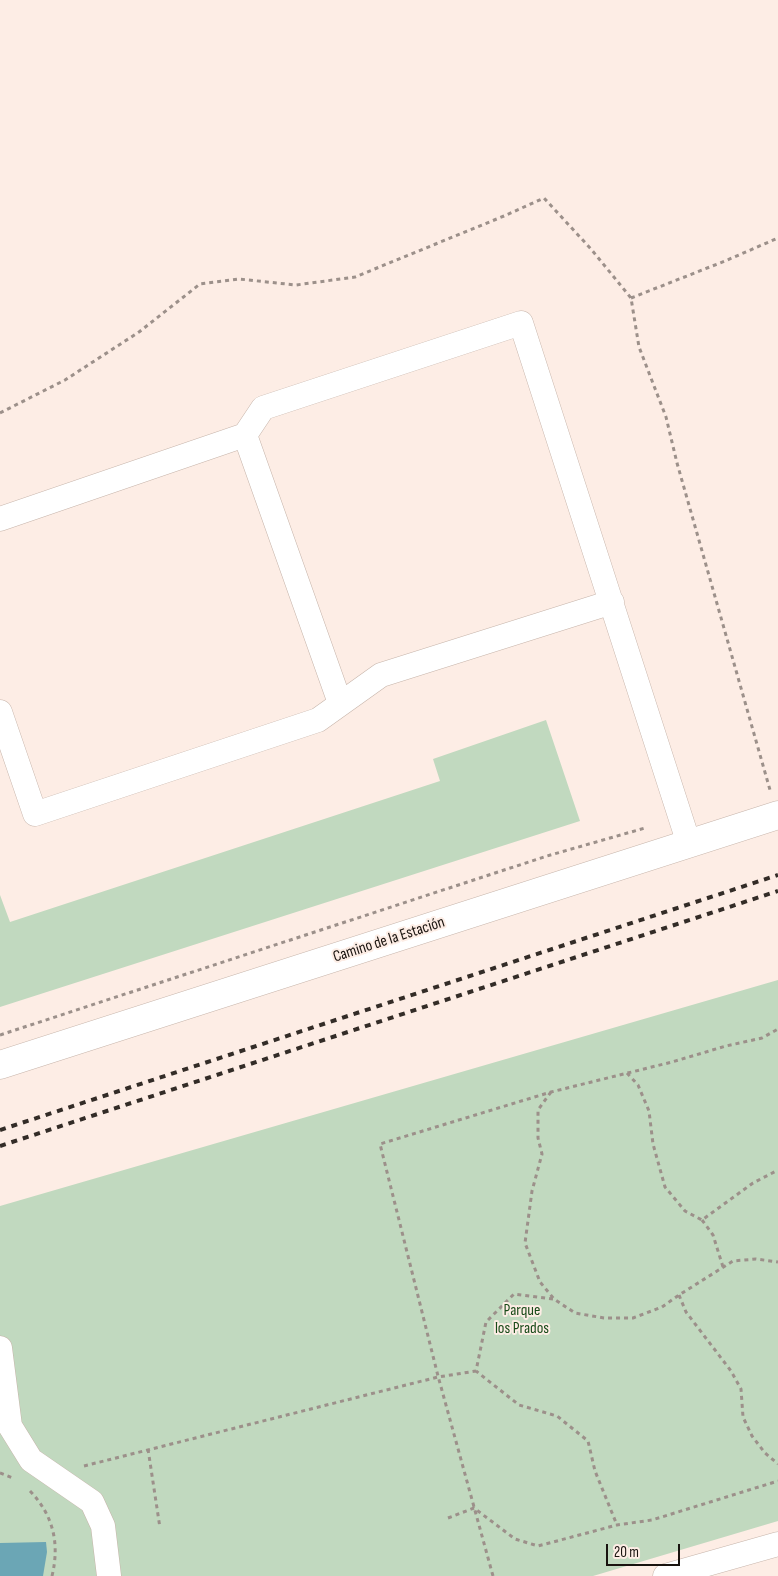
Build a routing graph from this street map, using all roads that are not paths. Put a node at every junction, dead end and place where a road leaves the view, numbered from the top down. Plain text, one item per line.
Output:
1 (245, 435) junction
2 (0, 519) edge
3 (612, 602) junction
4 (340, 703) junction
5 (0, 712) edge
6 (7, 759) edge
7 (775, 807) edge
8 (689, 844) junction
9 (0, 1065) edge
10 (0, 1348) edge
11 (778, 1544) edge
12 (109, 1576) edge
13 (665, 1576) edge

1 - 2 street
1 - 3 street
1 - 4 street
3 - 4 street
3 - 8 street
4 - 6 street
5 - 6 street
7 - 8 street, Camino de la Estación
8 - 9 street, Camino de la Estación
10 - 12 street
11 - 13 street

